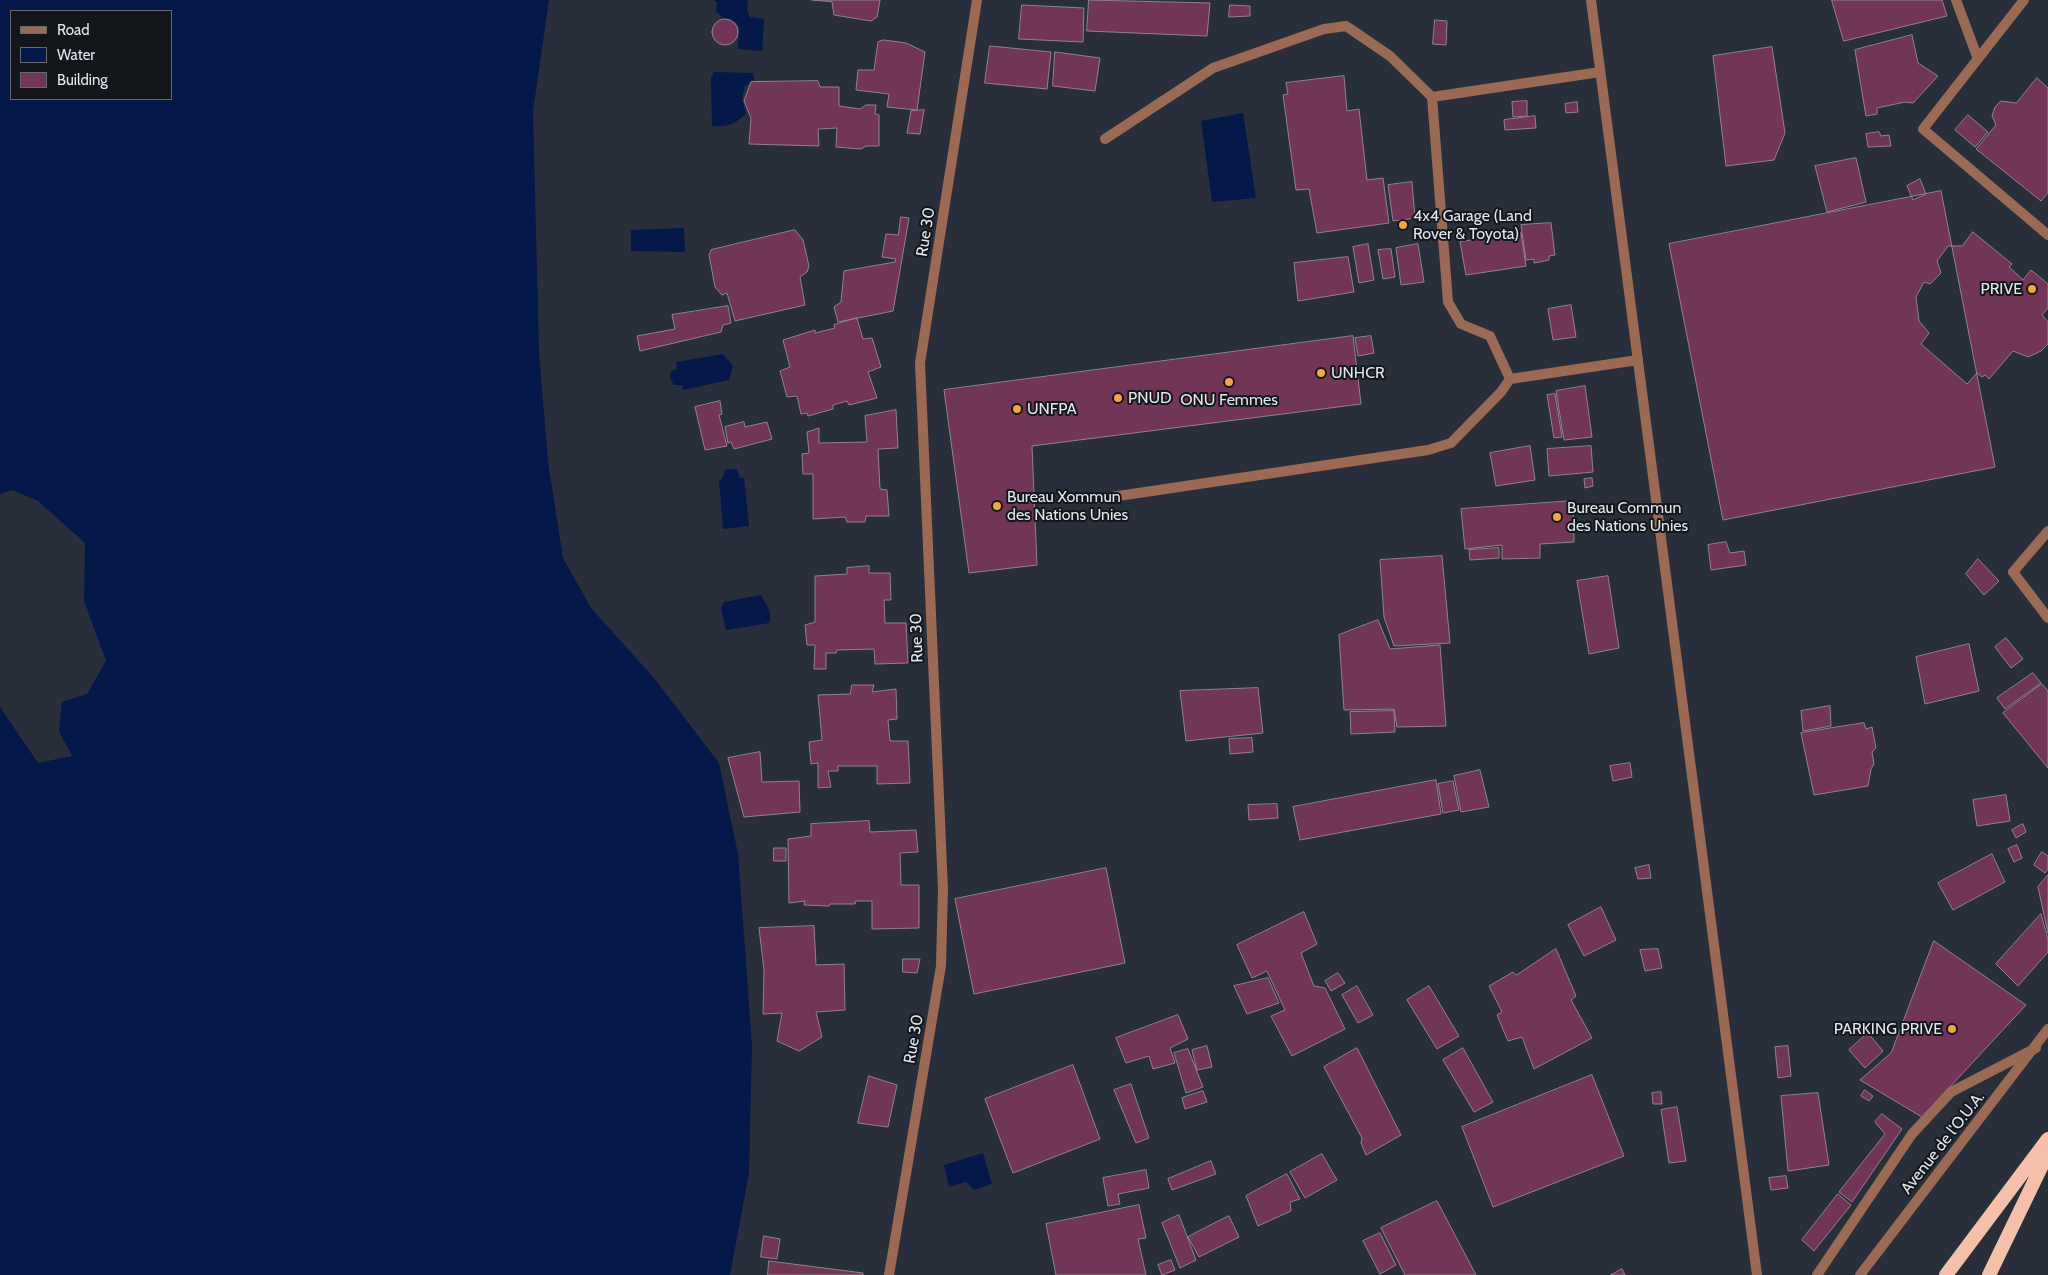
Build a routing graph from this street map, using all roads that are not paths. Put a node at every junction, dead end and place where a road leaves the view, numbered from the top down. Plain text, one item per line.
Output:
1 (977, 0) edge
2 (1591, 0) edge
3 (1956, 0) edge
4 (2024, 0) edge
5 (1978, 59) junction
6 (1600, 72) junction
7 (1432, 97) junction
8 (1105, 139) dead end
9 (2048, 235) edge
10 (1638, 360) junction
11 (1510, 378) junction
12 (1098, 500) dead end
13 (2048, 531) edge
14 (2048, 618) edge
15 (2048, 1029) edge
16 (2036, 1048) junction
17 (2048, 1139) edge
18 (2048, 1154) edge
19 (890, 1275) edge
20 (1757, 1275) edge
21 (1817, 1275) edge
22 (1860, 1275) edge
23 (1946, 1275) edge
24 (1989, 1275) edge

1 - 19 street, Rue 30
2 - 6 street
3 - 5 street
4 - 5 street
5 - 9 street
6 - 7 street
6 - 10 street
7 - 8 street
7 - 11 street
10 - 11 street
10 - 20 street
11 - 12 street
13 - 14 street
15 - 16 street, Avenue de l'O.U.A.
16 - 21 street
16 - 22 street, Avenue de l'O.U.A.
17 - 23 highway
18 - 24 highway

